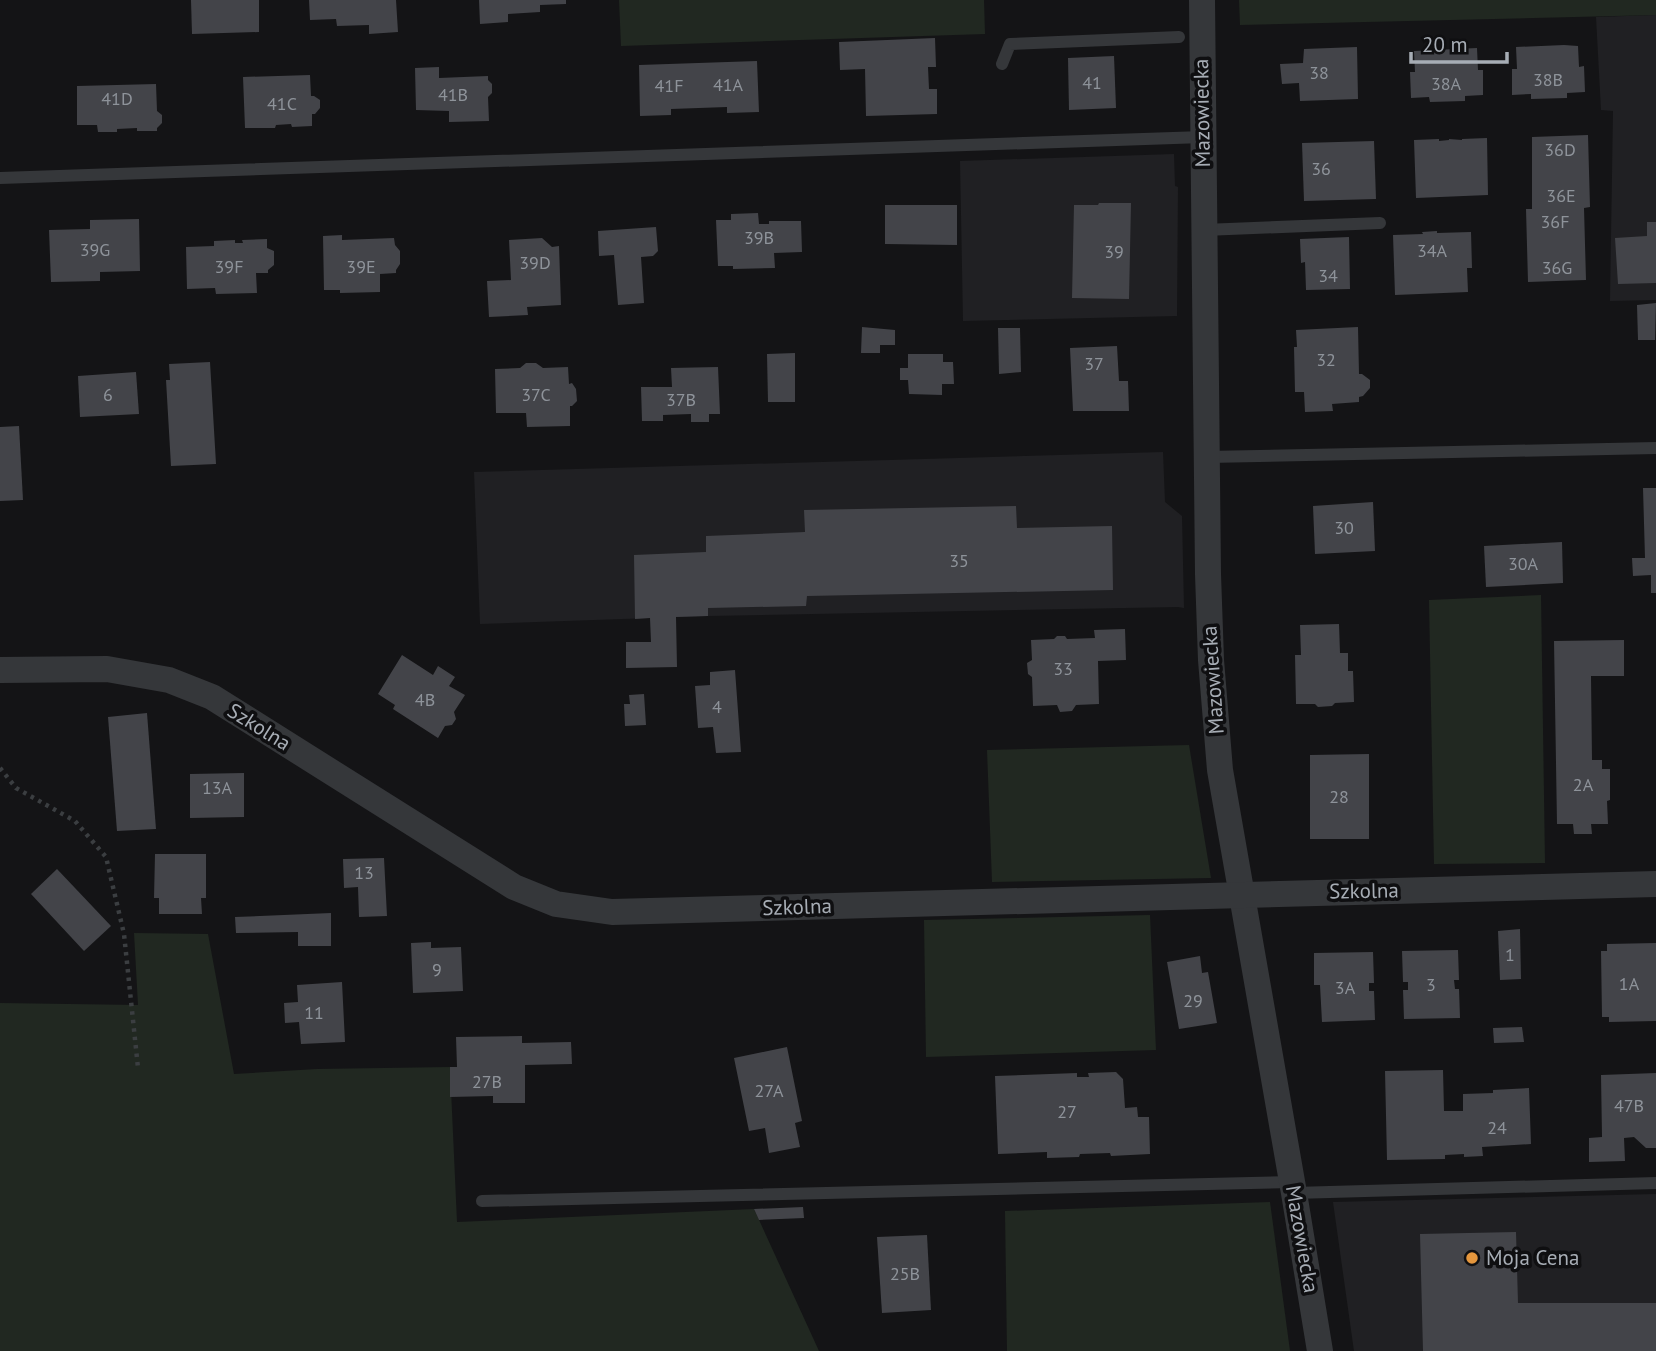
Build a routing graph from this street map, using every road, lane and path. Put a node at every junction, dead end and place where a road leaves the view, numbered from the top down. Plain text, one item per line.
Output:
1 (1202, 0) edge
2 (1179, 37) dead end
3 (1002, 64) dead end
4 (1203, 137) junction
5 (0, 177) edge
6 (1380, 223) dead end
7 (1203, 230) junction
8 (1656, 449) edge
9 (1207, 457) junction
10 (0, 670) edge
11 (0, 768) edge
12 (1656, 884) edge
13 (1240, 894) junction
14 (138, 1068) dead end
15 (1656, 1183) edge
16 (1293, 1187) junction
17 (482, 1201) dead end
18 (1320, 1351) edge

1 - 4 street, Mazowiecka
2 - 3 lane
4 - 5 lane
4 - 7 street, Mazowiecka
6 - 7 lane
7 - 9 street, Mazowiecka
8 - 9 lane
9 - 13 street, Mazowiecka
10 - 13 street, Szkolna
11 - 14 path
12 - 13 street, Szkolna
13 - 16 street, Mazowiecka
15 - 16 lane
16 - 17 lane
16 - 18 street, Mazowiecka

